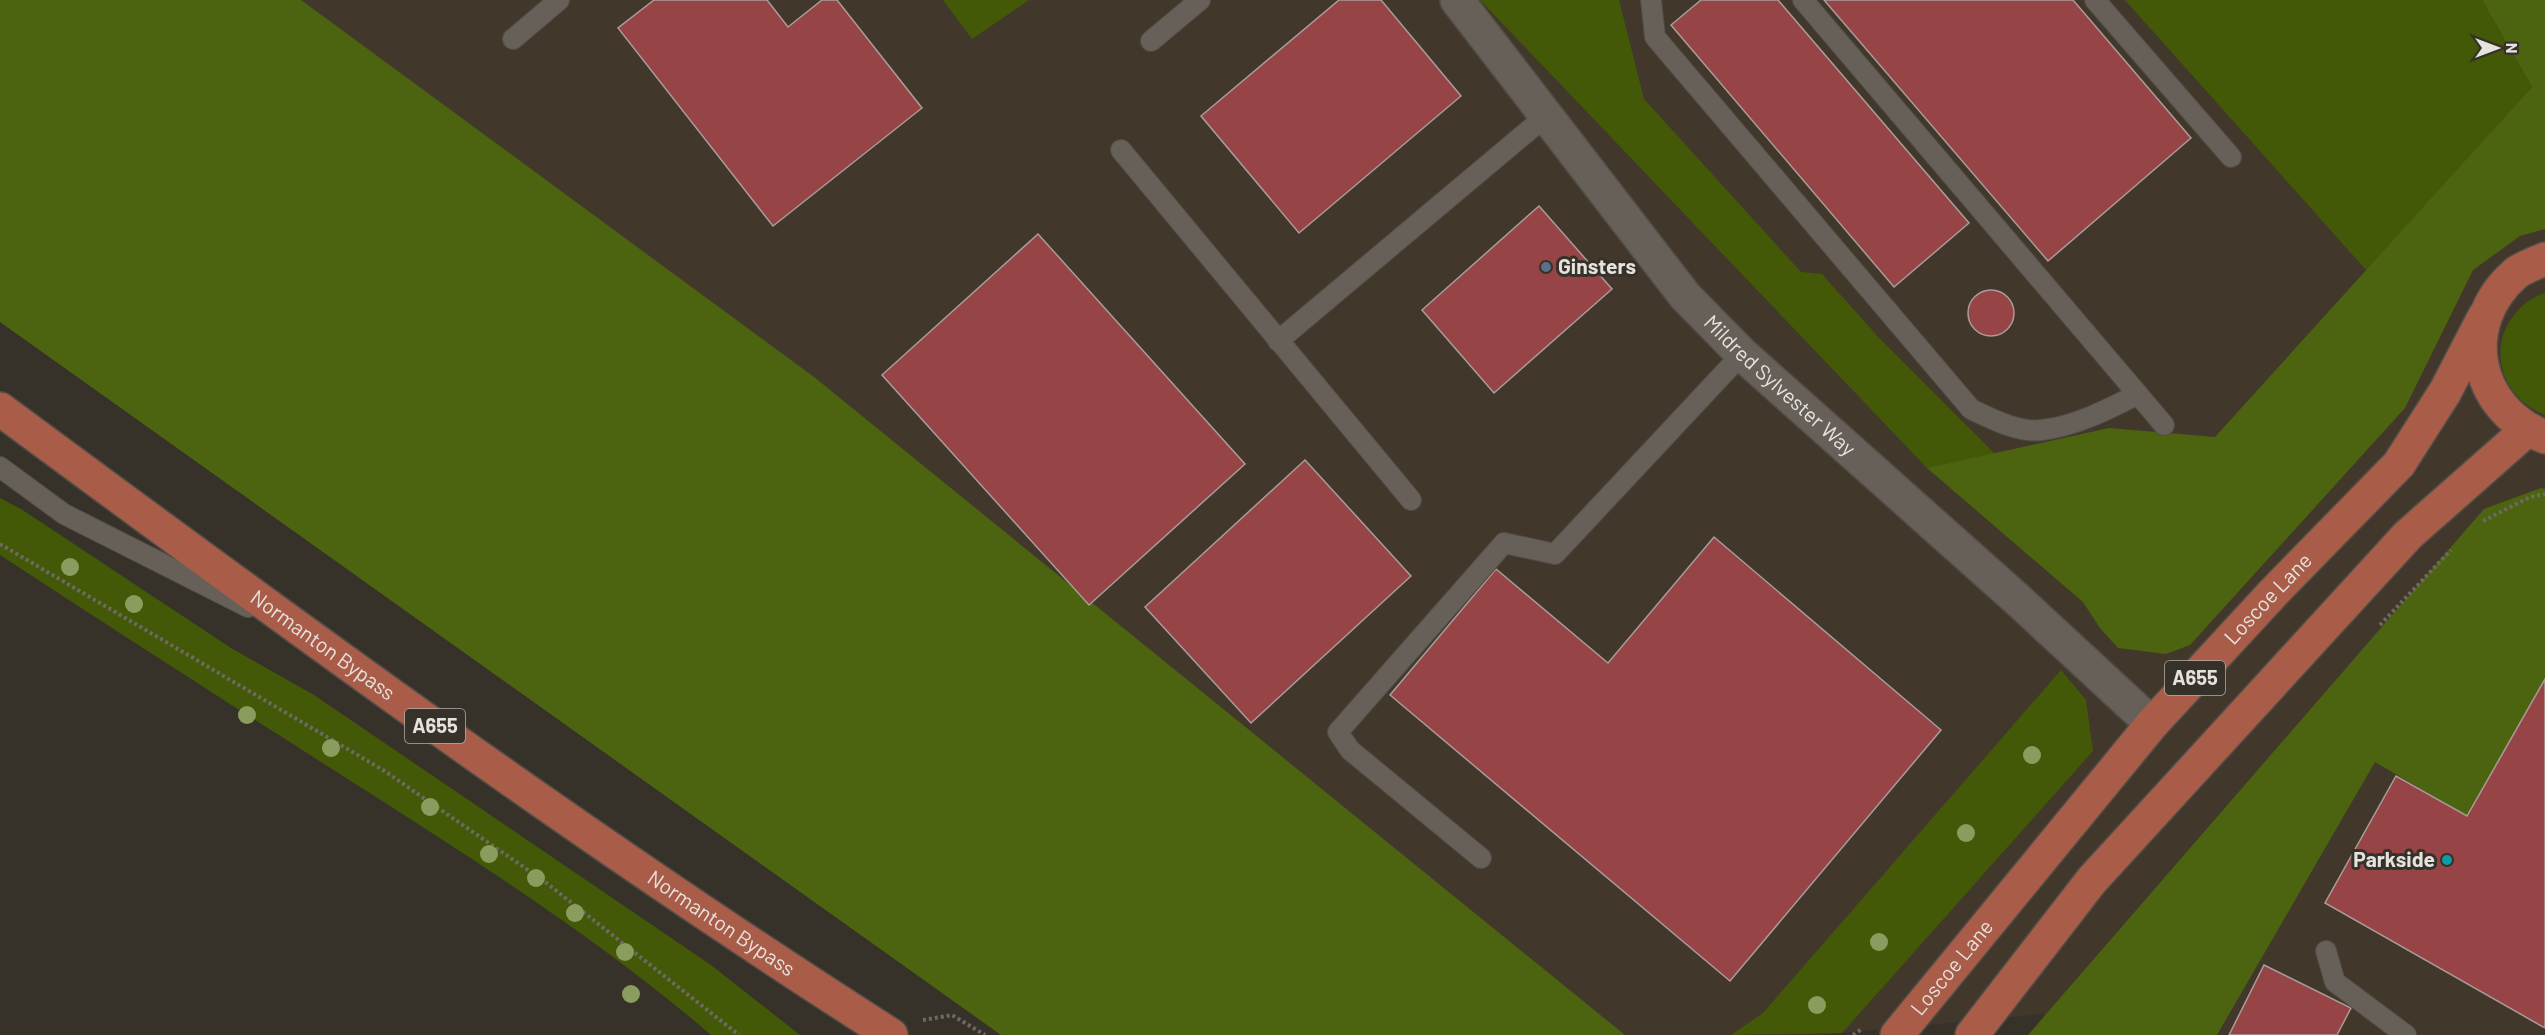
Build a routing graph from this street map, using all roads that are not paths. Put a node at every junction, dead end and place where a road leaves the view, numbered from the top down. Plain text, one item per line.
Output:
1 (559, 0) edge
2 (1200, 0) edge
3 (1457, 0) edge
4 (1651, 0) edge
5 (1803, 0) edge
6 (2095, 0) edge
7 (513, 39) dead end
8 (1151, 41) dead end
9 (1547, 116) junction
10 (1121, 150) dead end
11 (2231, 157) dead end
12 (2545, 259) edge
13 (2484, 317) junction
14 (1278, 341) junction
15 (1742, 354) junction
16 (2138, 393) junction
17 (0, 409) edge
18 (2164, 425) dead end
19 (2536, 434) edge
20 (0, 467) edge
21 (1411, 500) dead end
22 (310, 638) junction
23 (2152, 724) junction
24 (1481, 858) dead end
25 (2326, 951) dead end
26 (891, 1035) edge
27 (1897, 1035) edge
28 (1972, 1035) edge
29 (2406, 1035) edge

1 - 7 lane
2 - 8 lane
3 - 9 street, Mildred Sylvester Way
4 - 16 lane
5 - 16 lane
6 - 11 lane
9 - 14 lane
9 - 15 street, Mildred Sylvester Way
10 - 14 lane
12 - 13 main road, Loscoe Lane
13 - 19 main road
13 - 23 main road, Loscoe Lane / A655
14 - 21 lane
15 - 23 street, Mildred Sylvester Way
15 - 24 lane
16 - 18 lane
17 - 22 main road, Normanton Bypass / A655
19 - 28 main road, A655
20 - 22 lane
22 - 26 main road, Normanton Bypass / A655
23 - 27 main road, Loscoe Lane / A655
25 - 29 lane

